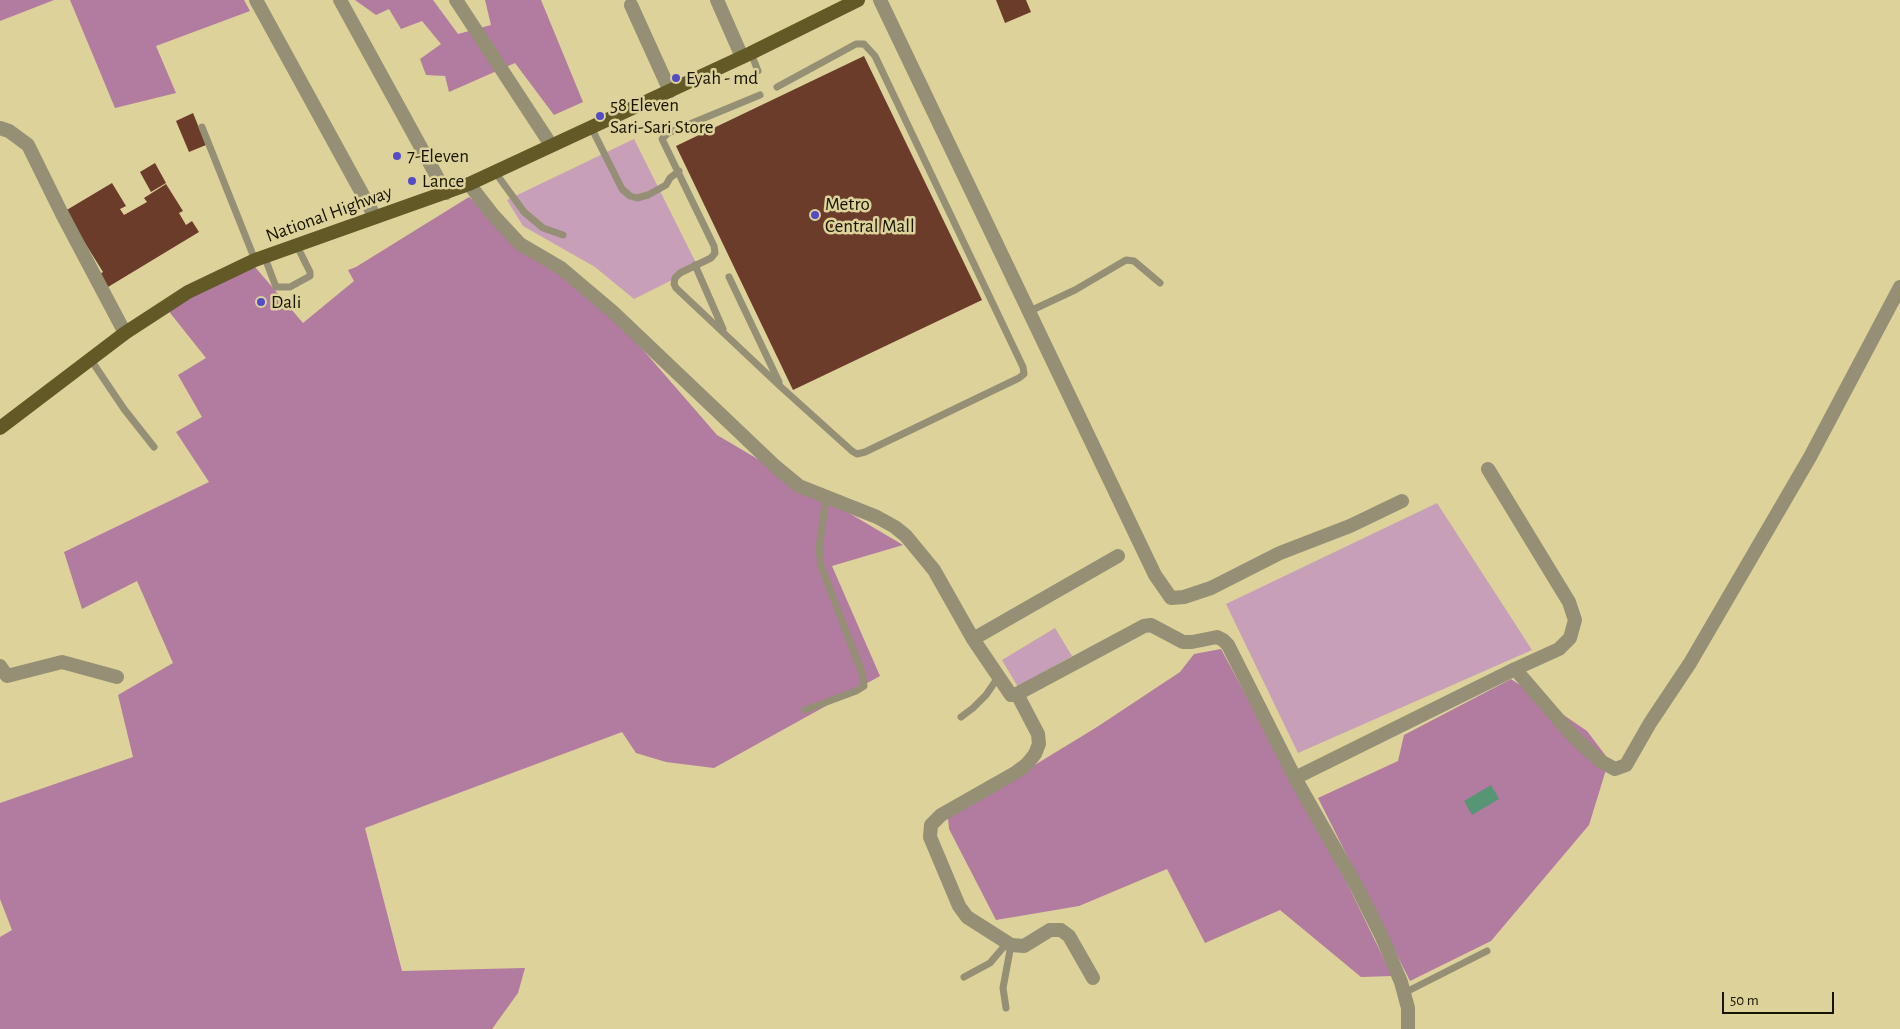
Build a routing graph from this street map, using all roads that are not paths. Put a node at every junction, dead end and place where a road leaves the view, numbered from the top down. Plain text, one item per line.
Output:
1 (256, 0) edge
2 (340, 0) edge
3 (456, 0) edge
4 (717, 0) edge
5 (858, 0) edge
6 (880, 0) edge
7 (631, 5) dead end
8 (746, 55) junction
9 (758, 71) dead end
10 (777, 87) dead end
11 (670, 91) junction
12 (760, 96) dead end
13 (591, 126) junction
14 (202, 127) dead end
15 (0, 128) edge
16 (551, 146) junction
17 (679, 171) junction
18 (495, 172) junction
19 (470, 184) junction
20 (446, 193) junction
21 (375, 217) junction
22 (563, 235) dead end
23 (297, 246) junction
24 (260, 259) junction
25 (695, 266) junction
26 (730, 277) dead end
27 (1160, 283) dead end
28 (1900, 287) edge
29 (1030, 311) junction
30 (724, 332) junction
31 (126, 333) junction
32 (90, 360) junction
33 (781, 387) junction
34 (0, 428) edge
35 (154, 447) dead end
36 (1488, 469) dead end
37 (826, 498) junction
38 (1402, 501) dead end
39 (1118, 556) dead end
40 (973, 639) junction
41 (0, 666) edge
42 (1515, 669) junction
43 (999, 676) junction
44 (117, 677) dead end
45 (1017, 694) junction
46 (805, 710) dead end
47 (961, 718) dead end
48 (1295, 778) junction
49 (1009, 944) junction
50 (1487, 952) dead end
51 (964, 977) dead end
52 (1093, 978) dead end
53 (1404, 992) junction
54 (1006, 1008) dead end
55 (1408, 1029) edge

1 - 21 street
2 - 20 street
3 - 16 street
4 - 8 street
5 - 8 main road, National Highway
6 - 29 street
7 - 11 street
8 - 9 lane
8 - 11 main road, National Highway
10 - 33 lane
11 - 13 main road, National Highway
12 - 17 lane
13 - 16 main road, National Highway
13 - 17 lane
14 - 24 lane
15 - 31 street
16 - 18 main road, National Highway
17 - 25 lane
18 - 19 main road, National Highway
18 - 22 lane
19 - 20 main road, National Highway
19 - 37 street
20 - 21 main road, National Highway
21 - 23 main road, National Highway
23 - 24 main road, National Highway
23 - 24 lane
24 - 31 main road, National Highway
25 - 30 lane
25 - 30 lane
26 - 33 lane
27 - 29 lane
28 - 42 street
29 - 38 street
30 - 33 lane
31 - 32 main road, National Highway
32 - 34 main road, National Highway
32 - 35 lane
36 - 42 street
37 - 40 street
37 - 46 lane
39 - 40 street
40 - 43 street
41 - 44 street
42 - 48 street
43 - 45 street
43 - 47 lane
45 - 48 street
45 - 49 street
48 - 53 street
49 - 51 lane
49 - 52 street
49 - 54 lane
50 - 53 lane
53 - 55 street

